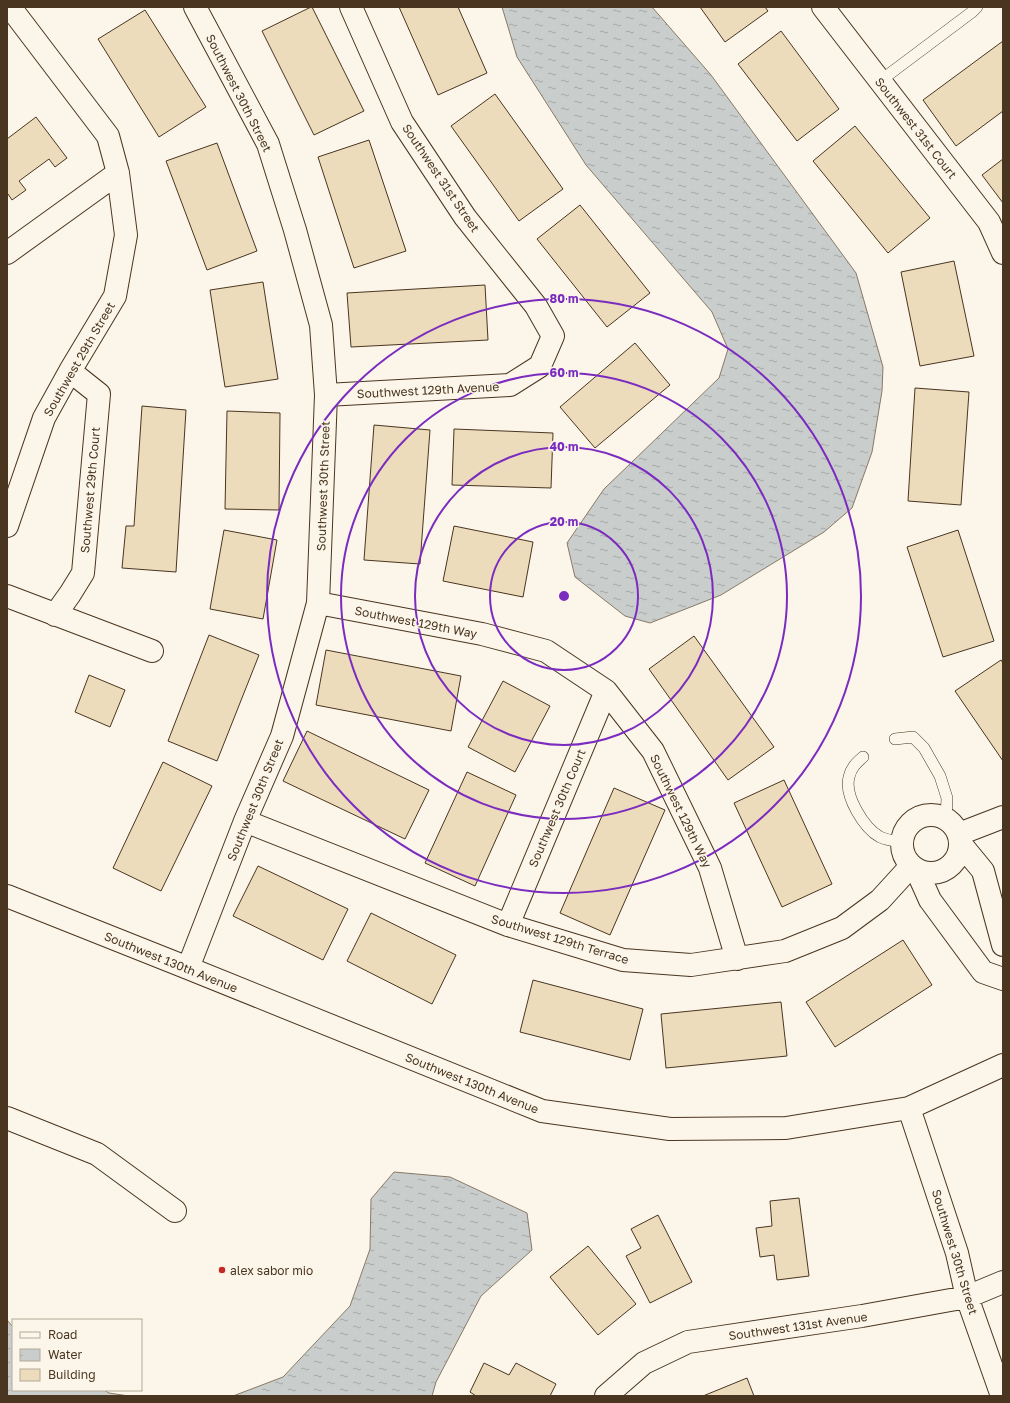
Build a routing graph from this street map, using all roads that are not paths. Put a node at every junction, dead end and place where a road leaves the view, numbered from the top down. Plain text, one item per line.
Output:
1 (10, 7) edge
2 (195, 7) edge
3 (351, 7) edge
4 (977, 7) edge
5 (825, 8) edge
6 (880, 81) junction
7 (118, 174) junction
8 (7, 253) edge
9 (1003, 253) edge
10 (553, 336) joint
11 (70, 370) junction
12 (326, 395) junction
13 (7, 526) edge
14 (7, 596) edge
15 (318, 603) junction
16 (55, 615) junction
17 (152, 651) dead end
18 (606, 691) junction
19 (895, 740) dead end
20 (863, 757) dead end
21 (1003, 817) edge
22 (246, 821) junction
23 (955, 832) junction
24 (902, 842) junction
25 (914, 868) junction
26 (7, 896) edge
27 (508, 925) junction
28 (1003, 945) edge
29 (737, 959) junction
30 (188, 968) junction
31 (1003, 979) edge
32 (1003, 1065) edge
33 (909, 1108) junction
34 (7, 1118) edge
35 (175, 1211) dead end
36 (1003, 1282) edge
37 (967, 1297) junction
38 (606, 1396) edge
39 (1002, 1396) edge

1 - 7 street, Southwest 29th Street
2 - 12 street, Southwest 30th Street
3 - 10 street, Southwest 31st Street
4 - 6 lane
5 - 6 street, Southwest 31st Court
6 - 9 street, Southwest 31st Court
7 - 8 street
7 - 11 street, Southwest 29th Street
10 - 12 street, Southwest 129th Avenue
11 - 13 street, Southwest 29th Street
11 - 16 street, Southwest 29th Court
12 - 15 street, Southwest 30th Street
14 - 16 street
15 - 18 street, Southwest 129th Way
15 - 22 street, Southwest 30th Street
16 - 17 street
18 - 27 street, Southwest 30th Court
18 - 29 street, Southwest 129th Way
19 - 23 lane
20 - 24 lane
21 - 23 street
22 - 27 street, Southwest 129th Terrace
22 - 30 street, Southwest 30th Street
23 - 24 street
23 - 25 street
23 - 28 street
24 - 25 street
25 - 29 street, Southwest 129th Terrace
25 - 31 street
26 - 30 street, Southwest 130th Avenue
27 - 29 street, Southwest 129th Terrace
30 - 33 street, Southwest 130th Avenue
32 - 33 street, Southwest 130th Avenue
33 - 37 street, Southwest 30th Street
34 - 35 street
36 - 37 street, Southwest 131st Avenue
37 - 38 street, Southwest 131st Avenue
37 - 39 street, Southwest 30th Street

